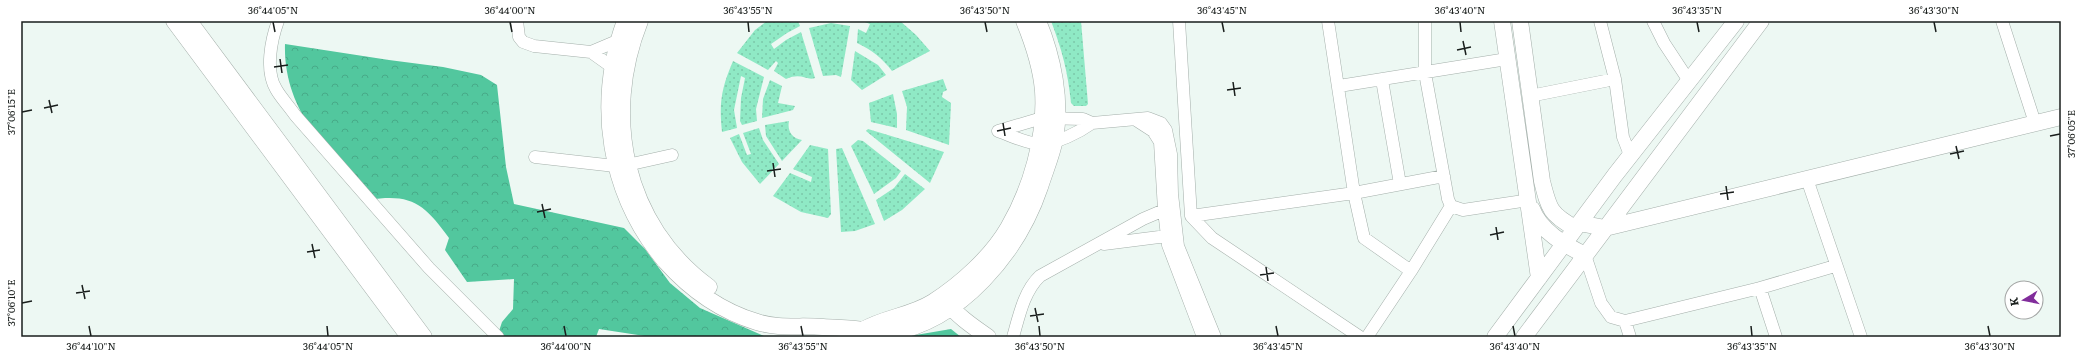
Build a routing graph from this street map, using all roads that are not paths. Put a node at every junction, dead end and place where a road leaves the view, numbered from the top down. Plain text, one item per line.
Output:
1 (174, 21) edge
2 (189, 21) edge
3 (278, 21) edge
4 (517, 21) edge
5 (625, 21) edge
6 (640, 21) edge
7 (1024, 21) edge
8 (1038, 21) edge
9 (1179, 21) edge
10 (1328, 21) edge
11 (1425, 21) edge
12 (1502, 21) edge
13 (1520, 21) edge
14 (1600, 21) edge
15 (1653, 21) edge
16 (1736, 21) edge
17 (1762, 21) edge
18 (2002, 21) edge
19 (624, 43) junction
20 (591, 52) junction
21 (1507, 58) junction
22 (619, 68) junction
23 (1425, 73) junction
24 (1615, 79) junction
25 (1382, 80) junction
26 (1689, 81) junction
27 (1339, 86) junction
28 (1530, 96) junction
29 (2061, 116) edge
30 (1049, 118) junction
31 (1136, 120) junction
32 (1092, 123) junction
33 (2036, 123) junction
34 (1046, 143) junction
35 (672, 155) dead end
36 (1630, 155) junction
37 (534, 157) dead end
38 (621, 165) junction
39 (1444, 176) junction
40 (1807, 179) junction
41 (1400, 184) junction
42 (1354, 193) junction
43 (1529, 200) junction
44 (1451, 206) junction
45 (1164, 210) junction
46 (1191, 216) junction
47 (1577, 226) junction
48 (1605, 228) junction
49 (1167, 236) junction
50 (1564, 244) junction
51 (1097, 245) junction
52 (1585, 255) junction
53 (1835, 266) junction
54 (1411, 271) junction
55 (1539, 278) junction
56 (1760, 288) junction
57 (942, 305) junction
58 (1625, 321) junction
59 (409, 337) edge
60 (424, 337) edge
61 (498, 337) edge
62 (971, 337) edge
63 (988, 337) edge
64 (1013, 337) edge
65 (1203, 337) edge
66 (1215, 337) edge
67 (1360, 337) edge
68 (1367, 337) edge
69 (1495, 337) edge
70 (1524, 337) edge
71 (1630, 337) edge
72 (1776, 337) edge
73 (1861, 337) edge

1 - 59 street
2 - 60 street
3 - 61 street
4 - 20 street
5 - 19 street
6 - 19 street
7 - 30 street
8 - 30 street
9 - 46 street
10 - 27 street
11 - 23 street
12 - 21 street
13 - 28 street
14 - 24 street
15 - 26 street
16 - 26 street
17 - 48 street
18 - 33 street
19 - 20 street
19 - 22 street
20 - 22 street
21 - 23 street
21 - 43 street
22 - 38 street
23 - 25 street
23 - 39 street
24 - 28 street
24 - 36 street
25 - 27 street
25 - 41 street
26 - 36 street
27 - 42 street
28 - 47 street
29 - 33 street
30 - 32 street
30 - 34 street
30 - 34 street
31 - 32 street
31 - 45 street
31 - 66 street
32 - 34 street
33 - 40 street
34 - 57 street
35 - 38 street
36 - 47 street
37 - 38 street
38 - 57 street
39 - 41 street
39 - 44 street
40 - 48 street
40 - 53 street
41 - 42 street
42 - 46 street
42 - 54 street
43 - 44 street
43 - 50 street
43 - 55 street
44 - 54 street
45 - 49 street
45 - 51 street
46 - 67 street
47 - 48 street
47 - 50 street
48 - 52 street
49 - 51 street
49 - 65 street
50 - 52 street
50 - 55 street
51 - 64 street
52 - 58 street
52 - 70 street
53 - 56 street
53 - 73 street
54 - 68 street
55 - 69 street
56 - 58 street
56 - 72 street
57 - 62 street
57 - 63 street
58 - 71 street

